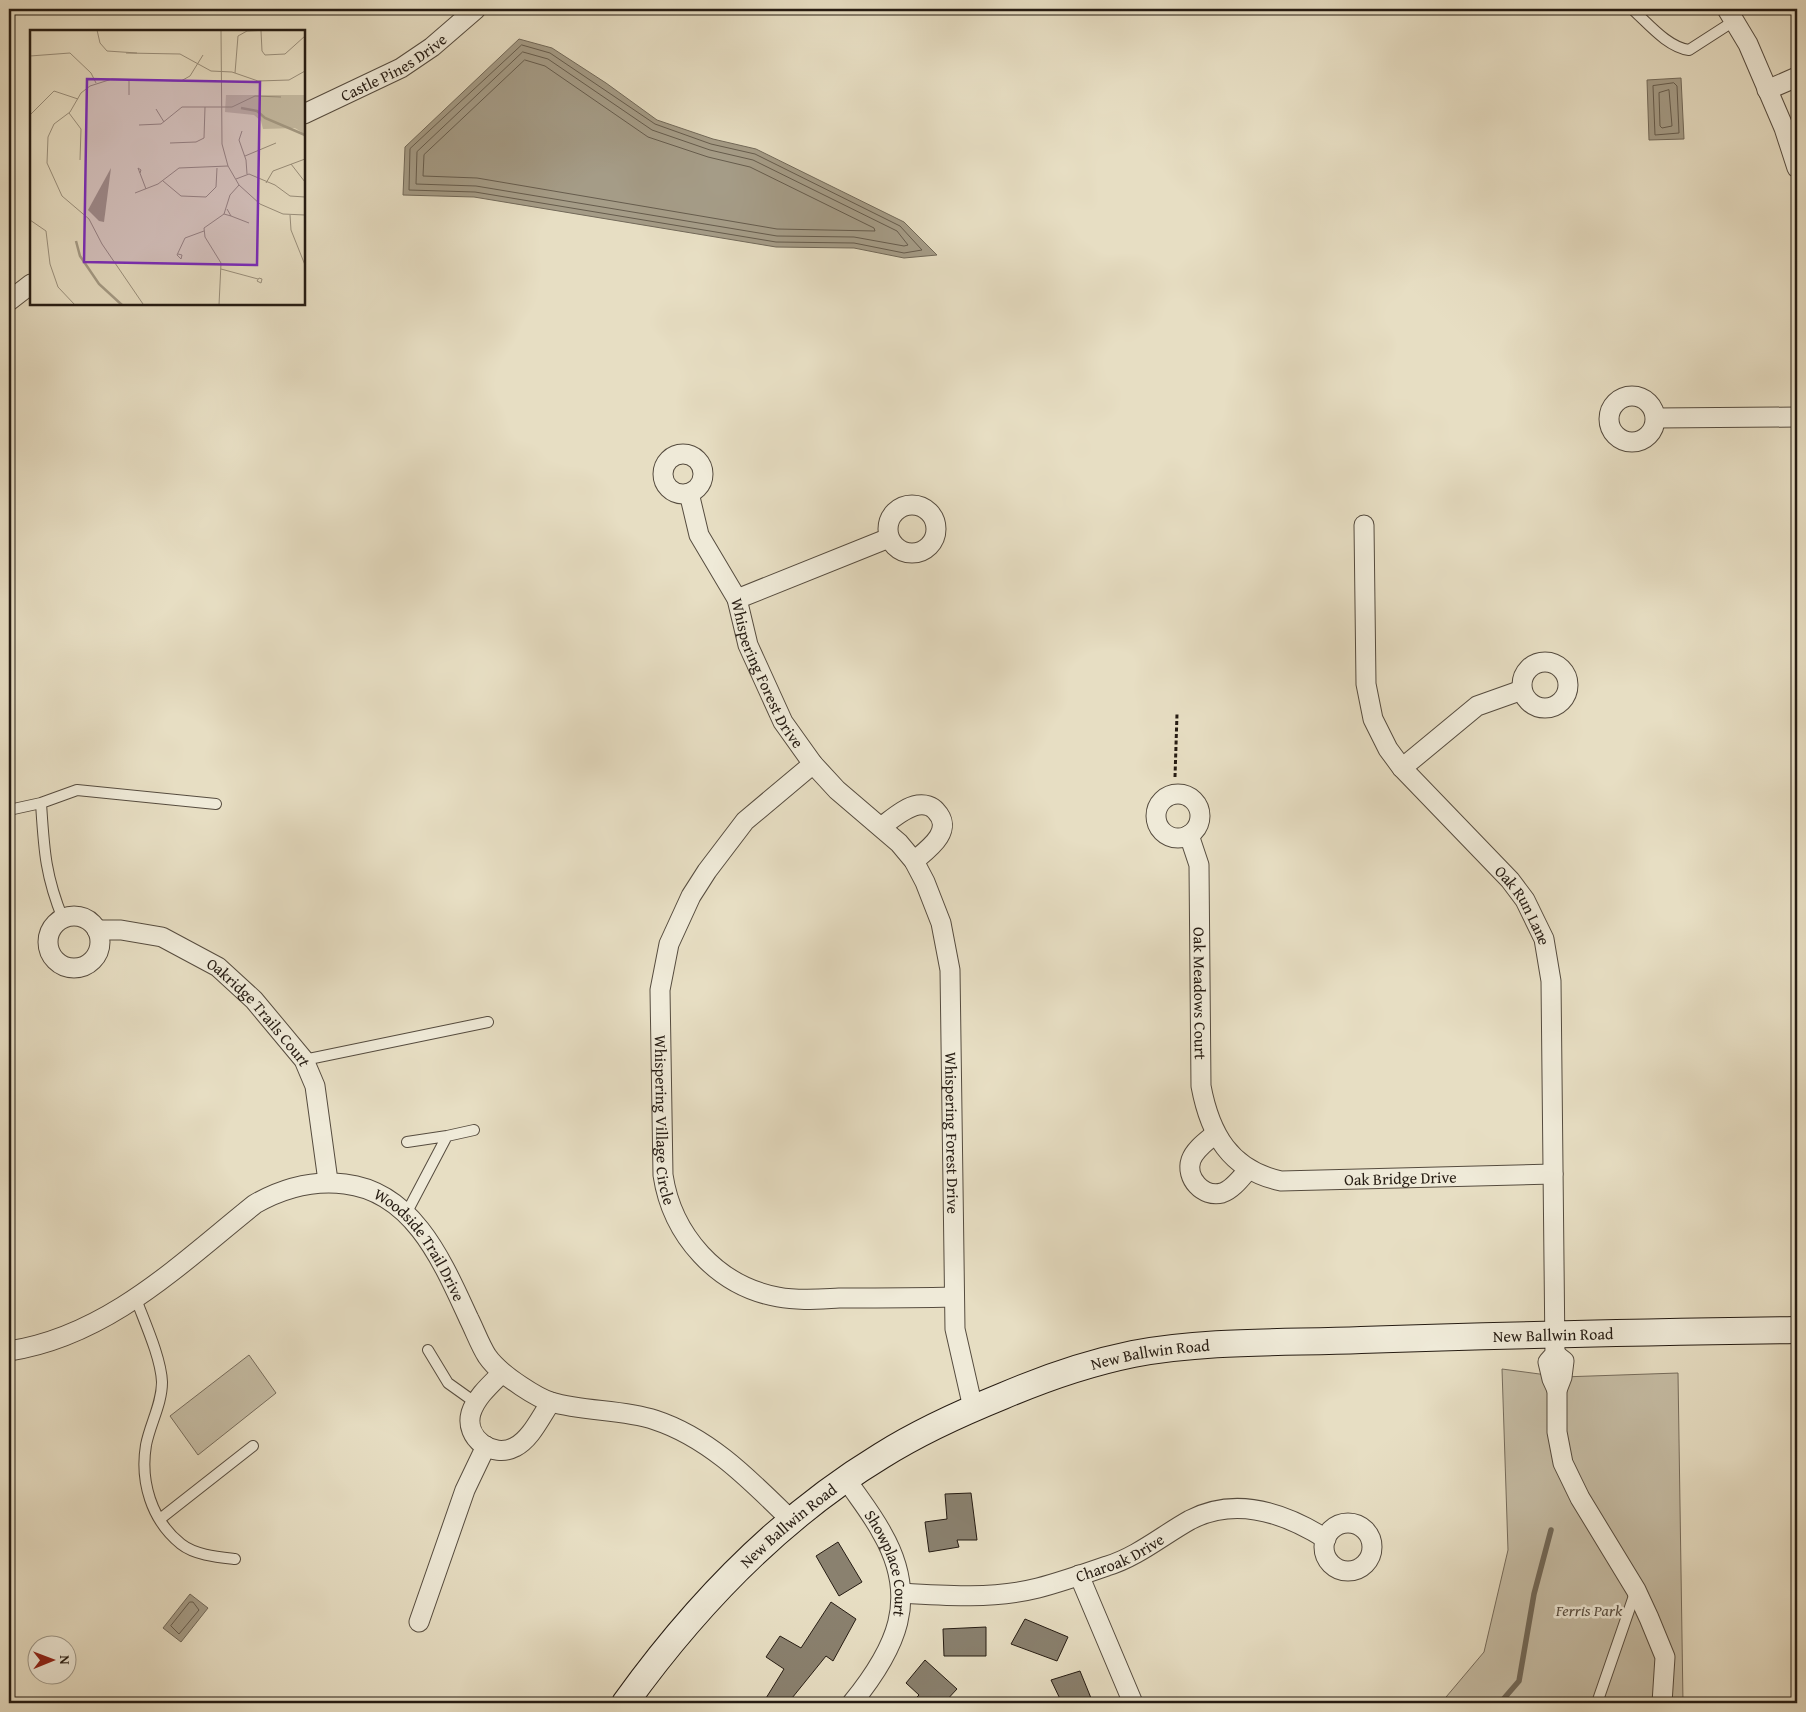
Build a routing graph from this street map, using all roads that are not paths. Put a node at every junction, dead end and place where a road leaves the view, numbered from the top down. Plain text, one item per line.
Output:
1 (476, 9) edge
2 (1632, 9) edge
3 (1731, 15) edge
4 (1797, 77) edge
5 (1767, 90) junction
6 (305, 114) edge
7 (1797, 168) edge
8 (30, 285) edge
9 (9, 301) edge
10 (1797, 417) edge
11 (1656, 418) dead end
12 (689, 493) dead end
13 (1364, 525) dead end
14 (889, 538) dead end
15 (736, 599) junction
16 (1522, 690) dead end
17 (813, 764) junction
18 (1402, 768) junction
19 (41, 803) junction
20 (216, 804) dead end
21 (9, 810) edge
22 (881, 827) junction
23 (1189, 835) dead end
24 (914, 862) junction
25 (63, 919) junction
26 (97, 930) junction
27 (488, 1022) dead end
28 (304, 1060) junction
29 (474, 1130) dead end
30 (446, 1136) junction
31 (1220, 1140) junction
32 (407, 1142) dead end
33 (1248, 1170) junction
34 (1553, 1174) junction
35 (328, 1181) junction
36 (407, 1212) junction
37 (954, 1298) junction
38 (136, 1299) junction
39 (1797, 1330) edge
40 (1555, 1344) junction
41 (428, 1350) dead end
42 (9, 1351) edge
43 (502, 1372) junction
44 (551, 1402) junction
45 (476, 1403) junction
46 (973, 1408) junction
47 (254, 1446) dead end
48 (486, 1446) junction
49 (846, 1479) junction
50 (160, 1519) junction
51 (791, 1520) junction
52 (1326, 1539) dead end
53 (235, 1560) dead end
54 (1078, 1576) junction
55 (1636, 1590) junction
56 (902, 1593) junction
57 (419, 1622) dead end
58 (1598, 1700) dead end
59 (625, 1703) edge
60 (852, 1703) edge
61 (1133, 1703) edge
62 (1662, 1703) edge

1 - 6 street, Castle Pines Drive
2 - 3 lane
3 - 5 street
4 - 5 street
5 - 7 street
8 - 9 street
10 - 11 street
12 - 15 street, Whispering Forest Drive
13 - 18 street, Oak Run Lane
14 - 15 street
15 - 17 street, Whispering Forest Drive
16 - 18 street
17 - 22 street, Whispering Forest Drive
17 - 37 street, Whispering Village Circle
18 - 34 street, Oak Run Lane
19 - 20 lane
19 - 21 lane
19 - 25 lane
22 - 24 street, Whispering Forest Drive
22 - 24 street
23 - 31 street, Oak Meadows Court
24 - 37 street, Whispering Forest Drive
25 - 26 street
25 - 26 street
26 - 28 street, Oakridge Trails Court
27 - 28 lane
28 - 35 street, Oakridge Trails Court
29 - 30 lane
30 - 32 lane
30 - 36 lane
31 - 33 street, Oak Bridge Drive
31 - 33 street
33 - 34 street, Oak Bridge Drive
34 - 40 street, Oak Run Lane
35 - 36 street, Woodside Trail Drive
35 - 38 street, Woodside Trail Drive
36 - 43 street, Woodside Trail Drive
37 - 46 street, Whispering Forest Drive
38 - 42 street, Woodside Trail Drive
38 - 50 lane
39 - 40 main road, New Ballwin Road
40 - 46 main road, New Ballwin Road
40 - 55 street
41 - 45 lane
43 - 44 street, Woodside Trail Drive
43 - 45 street
44 - 48 street
44 - 51 street, Woodside Trail Drive
45 - 48 street
46 - 49 main road, New Ballwin Road
47 - 50 lane
48 - 57 street
49 - 51 main road, New Ballwin Road
49 - 56 street, Showplace Court
50 - 53 lane
51 - 59 main road, New Ballwin Road
52 - 54 street, Charoak Drive
54 - 56 street, Charoak Drive
54 - 61 street
55 - 58 lane
55 - 62 street
56 - 60 street, Showplace Court

